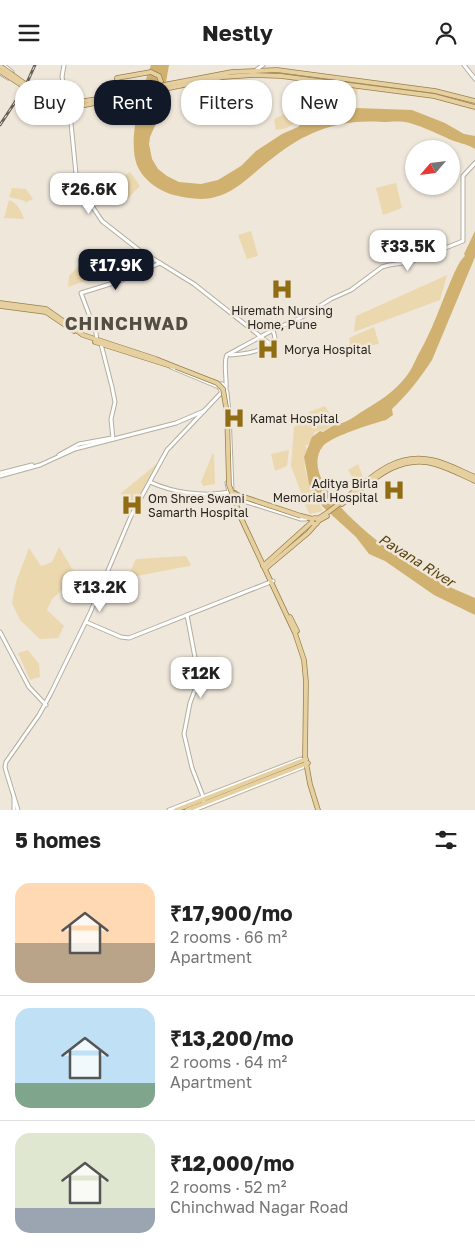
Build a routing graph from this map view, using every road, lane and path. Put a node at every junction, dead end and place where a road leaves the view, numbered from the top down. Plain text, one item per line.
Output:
1 (1, 65) edge
2 (65, 65) edge
3 (263, 65) edge
4 (465, 65) edge
5 (256, 70) junction
6 (0, 72) edge
7 (271, 73) junction
8 (10, 75) junction
9 (218, 75) junction
10 (475, 77) edge
11 (331, 80) edge
12 (356, 83) edge
13 (356, 84) edge
14 (171, 85) edge
15 (162, 87) joint
16 (475, 101) edge
17 (94, 103) edge
18 (475, 107) edge
19 (475, 163) edge
20 (160, 263) junction
21 (0, 305) edge
22 (273, 330) junction
23 (254, 331) junction
24 (262, 337) junction
25 (98, 341) junction
26 (254, 341) junction
27 (271, 343) junction
28 (227, 355) junction
29 (171, 366) junction
30 (227, 381) junction
31 (221, 385) junction
32 (226, 388) junction
33 (224, 394) junction
34 (204, 411) junction
35 (113, 439) junction
36 (0, 474) edge
37 (475, 479) edge
38 (151, 482) junction
39 (235, 496) junction
40 (305, 517) junction
41 (315, 521) junction
42 (265, 566) junction
43 (272, 581) junction
44 (187, 615) junction
45 (86, 623) junction
46 (0, 631) edge
47 (45, 705) junction
48 (305, 761) junction
49 (205, 802) junction
50 (16, 810) edge
51 (169, 810) edge
52 (176, 810) edge
53 (187, 810) edge
54 (194, 810) edge
55 (319, 810) edge

1 - 6 street
1 - 8 main road, bridge
2 - 20 street
3 - 5 street
4 - 10 street
5 - 7 main road
5 - 9 main road
6 - 8 main road, bridge
7 - 9 main road
7 - 11 main road
8 - 17 main road, bridge
9 - 14 main road
12 - 16 main road
13 - 18 main road
15 - 15 main road
19 - 22 street
20 - 23 street
20 - 25 street
21 - 25 main road
22 - 24 street
22 - 27 street
23 - 24 street
23 - 26 street
24 - 26 street
24 - 27 street
25 - 29 main road
25 - 35 street
26 - 28 street
27 - 28 street
28 - 30 street
29 - 31 street
29 - 40 main road, bridge
30 - 31 street
30 - 32 street
31 - 32 street
31 - 33 street
32 - 33 street
33 - 34 street
33 - 39 street
34 - 35 street
34 - 38 street
35 - 36 street
37 - 41 main road
38 - 39 street
38 - 45 street
39 - 40 street
39 - 42 main road
40 - 41 main road
41 - 42 main road
42 - 43 main road
43 - 44 street
43 - 48 main road
44 - 45 street
44 - 49 street
45 - 47 street
46 - 47 street
47 - 50 street
48 - 49 main road
48 - 55 main road
49 - 51 street
49 - 52 main road
49 - 53 main road
49 - 54 street

